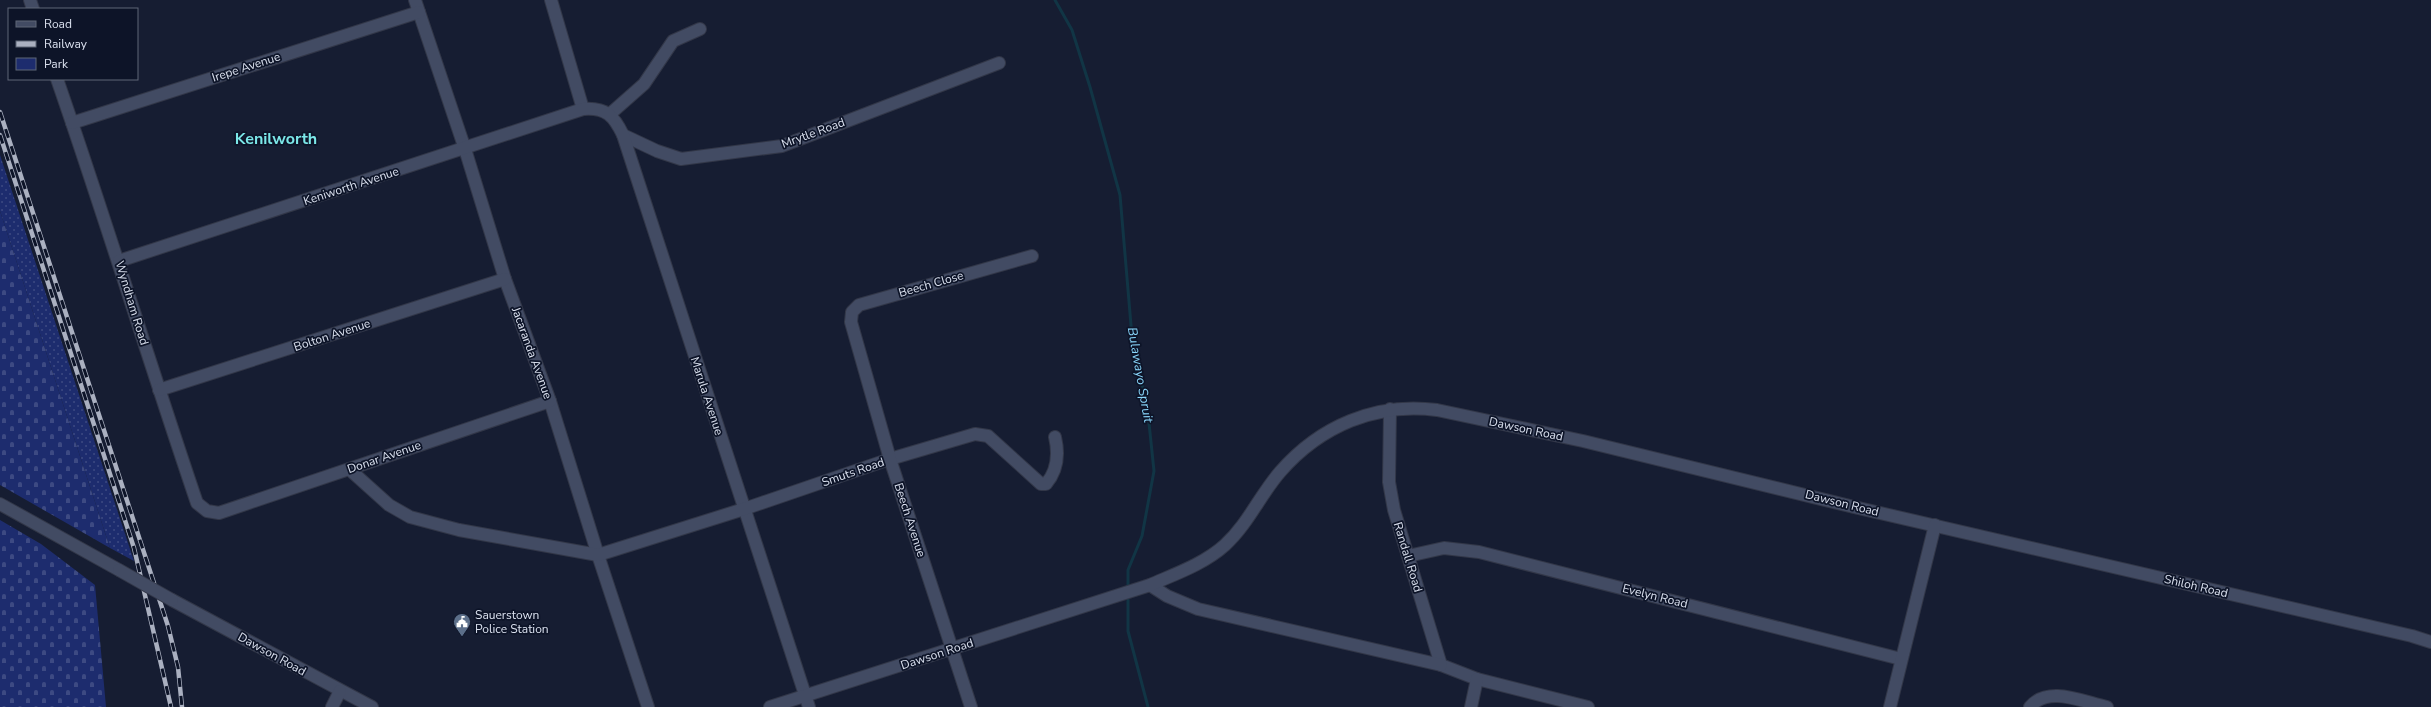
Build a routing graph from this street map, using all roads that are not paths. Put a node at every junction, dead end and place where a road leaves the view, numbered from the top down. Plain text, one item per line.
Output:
1 (551, 0) edge
2 (417, 6) edge
3 (700, 29) dead end
4 (999, 63) dead end
5 (57, 80) edge
6 (583, 109) junction
7 (610, 114) junction
8 (72, 123) junction
9 (623, 135) junction
10 (465, 149) junction
11 (1032, 256) dead end
12 (119, 261) junction
13 (505, 279) junction
14 (853, 332) joint
15 (159, 390) junction
16 (550, 401) junction
17 (1390, 409) junction
18 (1055, 437) dead end
19 (890, 459) junction
20 (349, 469) junction
21 (0, 504) edge
22 (744, 509) junction
23 (219, 514) joint
24 (1935, 525) junction
25 (1961, 530) joint
26 (598, 555) junction
27 (1408, 556) junction
28 (1149, 585) junction
29 (2431, 642) edge
30 (951, 650) junction
31 (1901, 659) junction
32 (1441, 665) junction
33 (1477, 679) junction
34 (340, 691) junction
35 (805, 695) junction
36 (332, 707) edge
37 (372, 707) edge
38 (648, 707) edge
39 (770, 707) edge
40 (809, 707) edge
41 (971, 707) edge
42 (1471, 707) edge
43 (1588, 707) edge
44 (1890, 707) edge
45 (2030, 707) edge
46 (2107, 707) edge

1 - 6 street
2 - 8 street, Irepe Avenue
2 - 10 street, Jacaranda Avenue
3 - 7 street
4 - 9 street, Mrytle Road
5 - 8 street, Wyndham Road
6 - 7 street
6 - 10 street, Keniworth Avenue
7 - 9 street, Marula Avenue
8 - 12 street, Wyndham Road
9 - 22 street, Marula Avenue
10 - 12 street, Keniworth Avenue
10 - 13 street, Jacaranda Avenue
11 - 14 street, Beech Close
12 - 15 street, Wyndham Road
13 - 15 street, Bolton Avenue
13 - 16 street, Jacaranda Avenue
14 - 19 street, Beech Avenue
15 - 23 street, Wyndham Road
16 - 20 street, Donar Avenue
16 - 26 street, Jacaranda Avenue
17 - 24 street, Dawson Road
17 - 27 street, Randall Road
17 - 28 street, Dawson Road
18 - 19 street, Smuts Road
19 - 22 street, Smuts Road
19 - 30 street, Beech Avenue
20 - 23 street, Donar Avenue
20 - 26 street
21 - 34 street, Dawson Road, bridge
22 - 26 street, Smuts Road
22 - 35 street, Marula Avenue
24 - 25 street, Dawson Road
24 - 31 street
25 - 29 street, Shiloh Road
26 - 38 street, Jacaranda Avenue
27 - 31 street, Evelyn Road
27 - 32 street, Randall Road
28 - 30 street, Dawson Road
28 - 32 street
30 - 35 street, Dawson Road
30 - 41 street, Beech Avenue
31 - 44 street
32 - 33 street
33 - 42 street
33 - 43 street
34 - 36 street
34 - 37 street, Dawson Road
35 - 39 street, Dawson Road
35 - 40 street, Marula Avenue
45 - 46 street

